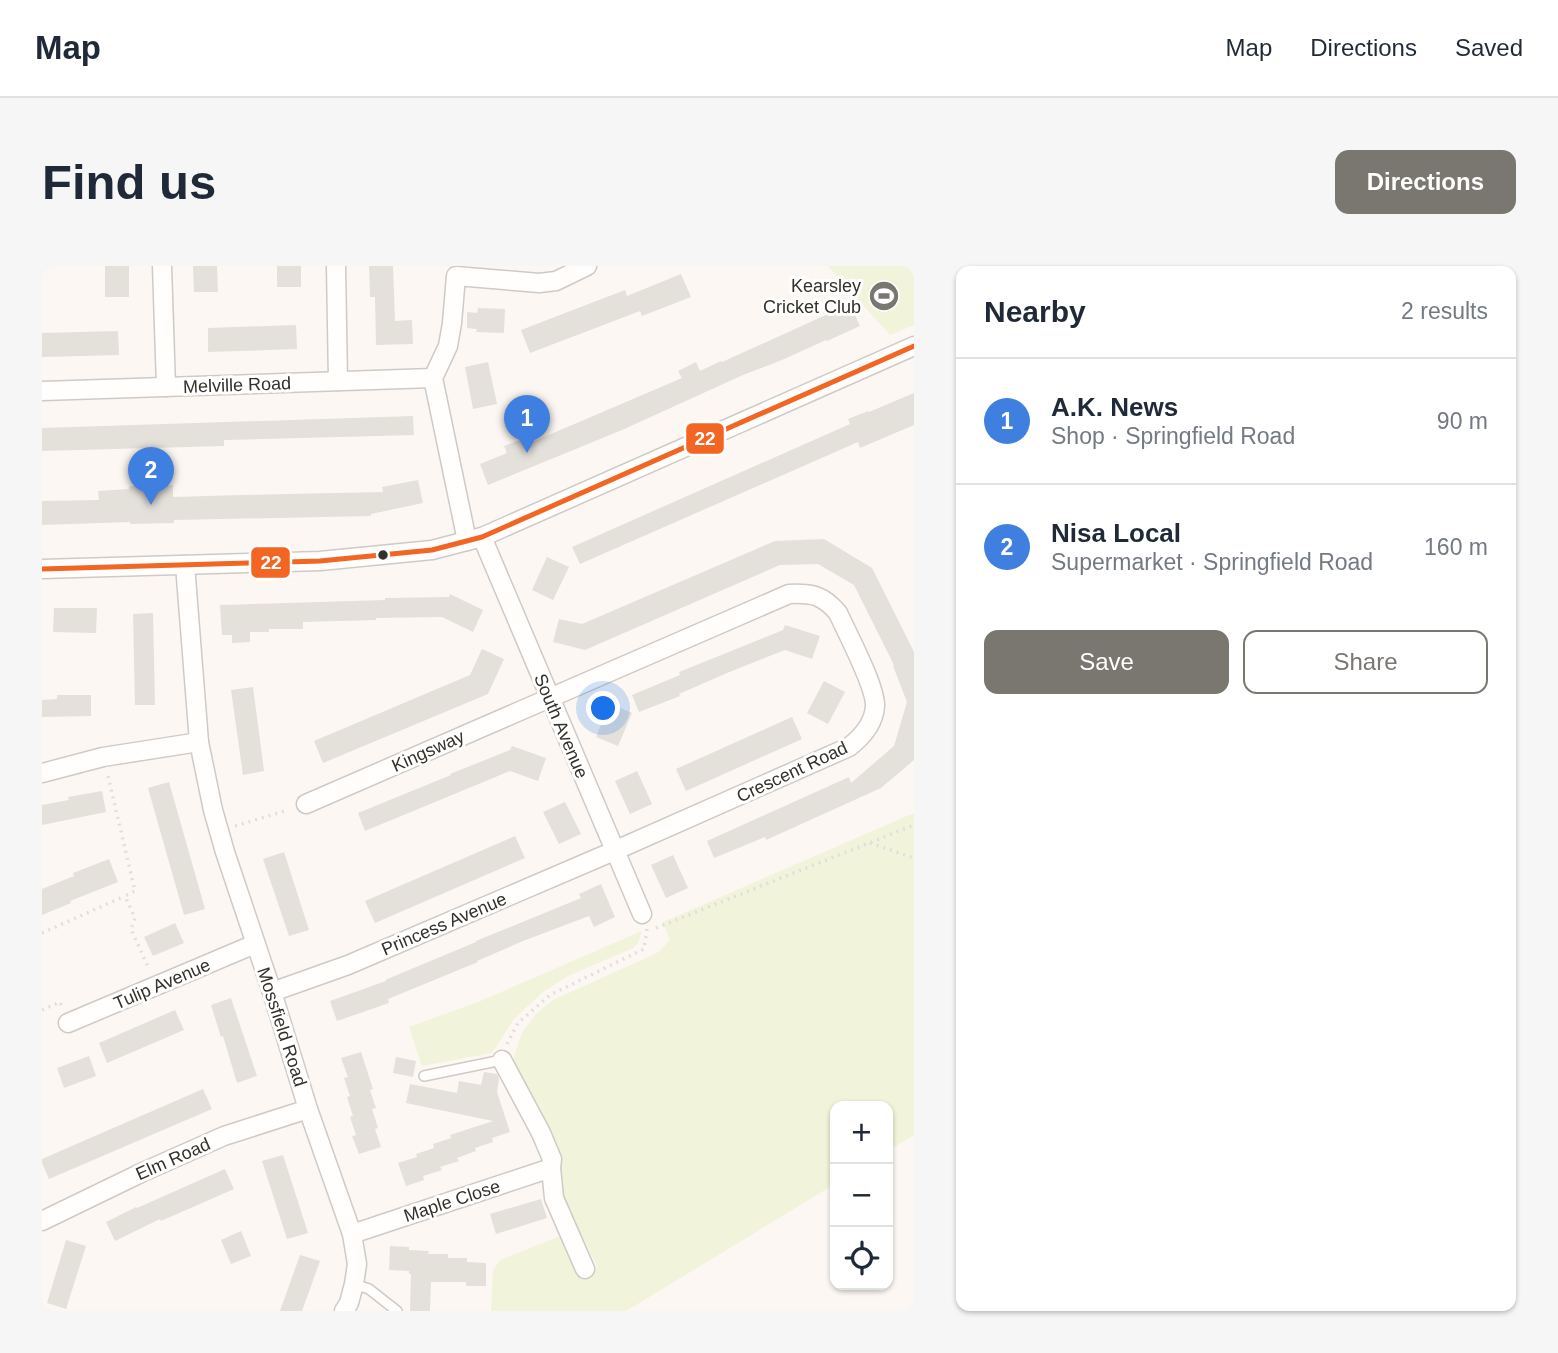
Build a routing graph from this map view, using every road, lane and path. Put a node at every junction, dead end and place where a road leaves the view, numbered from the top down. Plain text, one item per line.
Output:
1 (162, 266) edge
2 (336, 266) edge
3 (587, 266) edge
4 (914, 346) edge
5 (433, 378) junction
6 (338, 381) junction
7 (166, 387) junction
8 (42, 391) edge
9 (474, 539) junction
10 (185, 565) junction
11 (42, 569) edge
12 (549, 698) junction
13 (199, 742) junction
14 (103, 757) junction
15 (42, 773) edge
16 (306, 804) joint
17 (914, 825) edge
18 (219, 831) junction
19 (870, 843) junction
20 (614, 851) junction
21 (914, 858) edge
22 (125, 896) junction
23 (645, 923) junction
24 (42, 933) edge
25 (255, 944) junction
26 (157, 986) junction
27 (272, 992) junction
28 (68, 1023) dead end
29 (502, 1060) junction
30 (424, 1076) dead end
31 (308, 1109) junction
32 (551, 1168) junction
33 (42, 1221) edge
34 (352, 1234) junction
35 (585, 1269) dead end
36 (355, 1284) junction
37 (344, 1311) edge
38 (397, 1311) edge

1 - 7 street
2 - 6 street
3 - 5 street
4 - 9 street
5 - 6 street, Melville Road
5 - 9 street, South Avenue
6 - 7 street, Melville Road
7 - 8 street, Melville Road
9 - 10 street
9 - 12 street, South Avenue
10 - 11 street
10 - 13 street, Mossfield Road
12 - 16 street, Kingsway
12 - 20 street, South Avenue
12 - 20 street, Crescent Road
13 - 14 street
13 - 18 street, Mossfield Road
14 - 15 street
14 - 22 path
16 - 18 path
17 - 19 path
18 - 25 street, Mossfield Road
19 - 21 path
19 - 23 path
20 - 23 street, South Avenue
20 - 27 street, Princess Avenue
22 - 24 path
22 - 26 path
23 - 29 path
25 - 26 street, Tulip Avenue
25 - 27 street, Mossfield Road
26 - 28 street, Tulip Avenue
27 - 31 street, Mossfield Road
29 - 30 lane
29 - 32 street
31 - 33 street, Elm Road
31 - 34 street, Mossfield Road
32 - 34 street, Maple Close
32 - 35 street
34 - 36 street, Mossfield Road
36 - 37 street, Mossfield Road
36 - 38 lane

